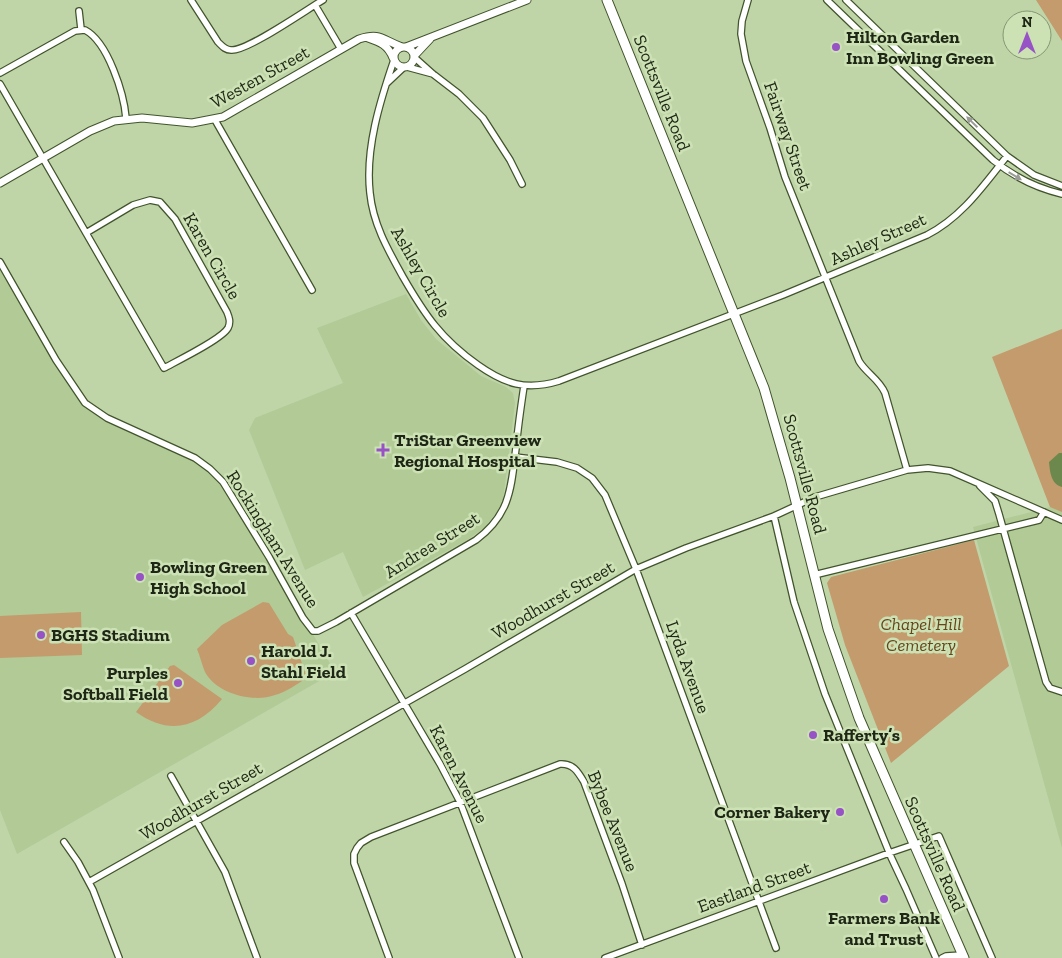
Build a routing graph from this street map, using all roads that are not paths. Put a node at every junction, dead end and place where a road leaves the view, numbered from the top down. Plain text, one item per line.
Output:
1 (191, 0) edge
2 (323, 0) edge
3 (527, 0) edge
4 (607, 0) edge
5 (748, 0) edge
6 (827, 0) edge
7 (846, 0) edge
8 (315, 5) junction
9 (79, 12) dead end
10 (81, 29) junction
11 (432, 36) junction
12 (365, 38) junction
13 (404, 47) junction
14 (341, 49) junction
15 (414, 56) junction
16 (393, 59) junction
17 (405, 67) junction
18 (0, 74) edge
19 (433, 74) junction
20 (387, 83) junction
21 (0, 84) edge
22 (126, 118) junction
23 (215, 120) junction
24 (1007, 156) junction
25 (43, 158) junction
26 (1000, 166) junction
27 (0, 183) edge
28 (522, 184) dead end
29 (1062, 186) edge
30 (1062, 194) edge
31 (86, 233) junction
32 (0, 262) edge
33 (827, 278) junction
34 (312, 290) dead end
35 (735, 313) junction
36 (524, 386) junction
37 (515, 457) junction
38 (907, 470) junction
39 (972, 480) junction
40 (797, 504) junction
41 (1044, 512) junction
42 (774, 516) junction
43 (1062, 520) edge
44 (1004, 528) junction
45 (636, 569) junction
46 (814, 575) junction
47 (352, 613) junction
48 (313, 631) joint
49 (1062, 692) edge
50 (404, 703) junction
51 (171, 776) dead end
52 (460, 802) junction
53 (198, 822) junction
54 (64, 842) dead end
55 (913, 844) junction
56 (889, 853) junction
57 (89, 882) junction
58 (758, 901) junction
59 (642, 945) junction
60 (776, 948) dead end
61 (962, 957) edge
62 (120, 958) edge
63 (257, 958) edge
64 (389, 958) edge
65 (519, 958) edge
66 (605, 958) edge
67 (936, 958) edge
68 (942, 958) edge
69 (992, 958) edge

1 - 8 street
2 - 8 street
3 - 11 street
4 - 35 main road, Scottsville Road
5 - 33 street, Fairway Street
6 - 26 street
24 -> 7 street
8 - 14 street
9 - 10 street
10 - 18 street
10 - 22 street
11 - 13 street
11 - 15 street
12 - 13 street
12 - 14 street, Westen Street
12 - 16 street
13 - 15 street
13 - 16 street
14 - 23 street, Westen Street
15 - 17 street
15 - 19 street
16 - 17 street
16 - 20 street, Ashley Circle
17 - 19 street
17 - 20 street
19 - 28 street
20 - 36 street, Ashley Circle
21 - 25 street
22 - 23 street, Westen Street
22 - 25 street, Westen Street
23 - 34 street
24 - 26 street, Ashley Street
24 - 29 street
25 - 27 street, Westen Street
25 - 31 street, Karen Circle
26 -> 30 street
26 - 33 street, Ashley Street
31 - 31 street, Karen Circle
32 - 48 street, Rockingham Avenue
33 - 35 street, Ashley Street
33 - 38 street, Fairway Street
35 - 36 street, Ashley Circle
35 - 40 main road, Scottsville Road
36 - 37 street, Andrea Street
37 - 45 street, Lyda Avenue
37 - 47 street, Andrea Street
38 - 39 street, Woodhurst Street
38 - 40 street, Woodhurst Street
39 - 41 street, Woodhurst Street
39 - 44 street
40 - 42 street, Woodhurst Street
40 - 46 main road, Scottsville Road
41 - 43 street, Woodhurst Street
41 - 44 street
42 - 45 street, Woodhurst Street
42 - 56 street
44 - 46 street
44 - 49 street
45 - 50 street, Woodhurst Street
45 - 58 street, Lyda Avenue
46 - 55 main road, Scottsville Road
47 - 48 street, Andrea Street
47 - 50 street, Karen Avenue
50 - 52 street, Karen Avenue
50 - 53 street, Woodhurst Street
51 - 53 street
52 - 59 street, Bybee Avenue
52 - 64 street, Bybee Avenue
52 - 65 street, Karen Avenue
53 - 57 street, Woodhurst Street
53 - 63 street
54 - 57 street
55 - 56 street, Eastland Street
55 - 61 main road, Scottsville Road
55 - 69 street, Eastland Street
56 - 58 street, Eastland Street
56 - 67 street
57 - 62 street
58 - 59 street, Eastland Street
58 - 60 street, Lyda Avenue
59 - 66 street, Eastland Street
61 - 68 street

